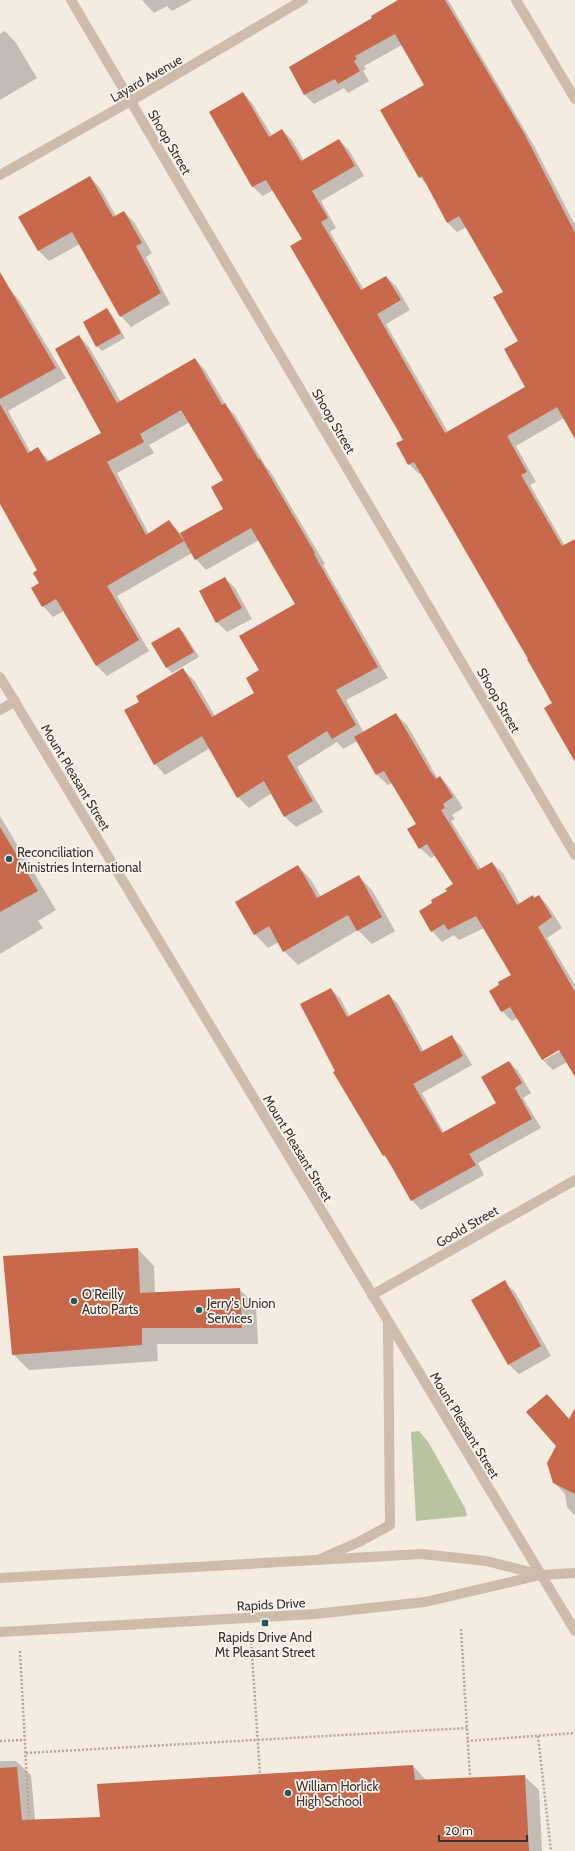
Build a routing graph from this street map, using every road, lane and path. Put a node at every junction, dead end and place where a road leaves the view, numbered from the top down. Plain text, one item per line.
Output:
1 (71, 0) edge
2 (303, 0) edge
3 (516, 0) edge
4 (575, 99) edge
5 (131, 102) junction
6 (0, 175) edge
7 (0, 677) edge
8 (15, 701) junction
9 (0, 710) edge
10 (575, 855) edge
11 (575, 1180) edge
12 (372, 1295) junction
13 (388, 1323) junction
14 (312, 1562) junction
15 (575, 1573) edge
16 (540, 1575) junction
17 (0, 1578) edge
18 (461, 1629) dead end
19 (575, 1631) edge
20 (0, 1632) edge
21 (251, 1639) dead end
22 (20, 1651) dead end
23 (467, 1728) junction
24 (575, 1733) edge
25 (538, 1736) junction
26 (26, 1740) junction
27 (258, 1740) junction
28 (0, 1741) edge
29 (468, 1741) junction
30 (26, 1753) junction
31 (260, 1774) dead end
32 (470, 1777) dead end
33 (29, 1819) dead end
34 (551, 1851) edge

1 - 5 street, Shoop Street
2 - 5 street, Layard Avenue
3 - 4 street
5 - 6 street, Layard Avenue
5 - 10 street, Shoop Street
7 - 8 street, Mount Pleasant Street
8 - 9 street
8 - 12 street, Mount Pleasant Street
11 - 12 street, Goold Street
12 - 13 street, Mount Pleasant Street
13 - 14 street
13 - 16 street, Mount Pleasant Street
14 - 16 street, Rapids Drive
14 - 17 street, Rapids Drive
15 - 16 street, Rapids Drive
16 - 19 street, Mount Pleasant Street
16 - 20 street, Rapids Drive
18 - 23 path
21 - 27 path
22 - 26 path
23 - 27 path
23 - 29 path
24 - 25 path
25 - 29 path
25 - 34 path
26 - 28 path
26 - 30 path
27 - 30 path
27 - 31 path
29 - 32 path
30 - 33 path

